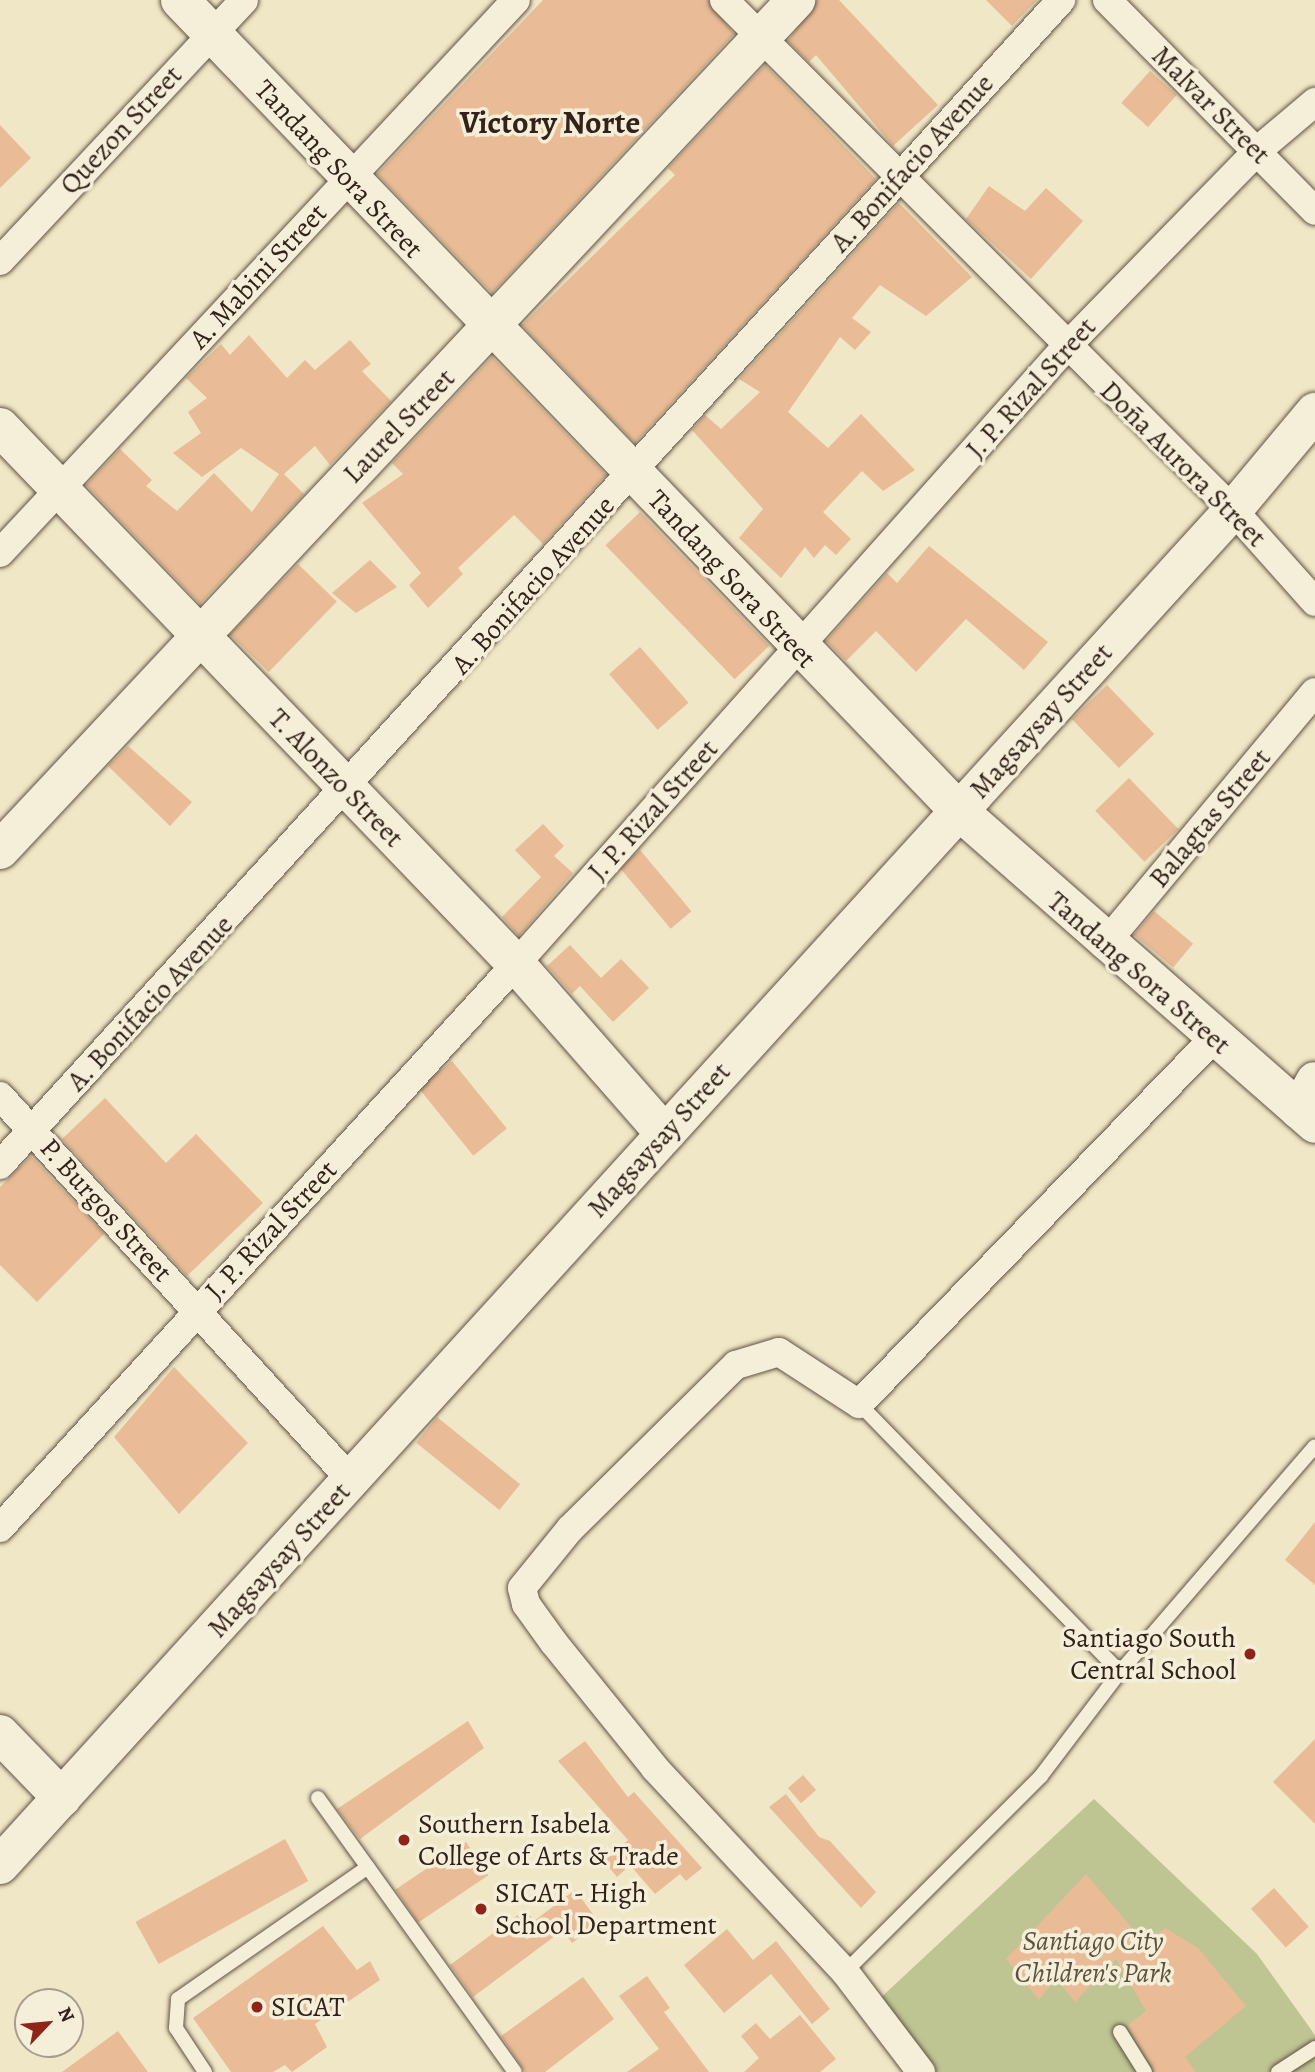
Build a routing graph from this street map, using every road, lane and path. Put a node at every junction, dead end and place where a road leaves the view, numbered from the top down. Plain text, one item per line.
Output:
1 (180, 0) edge
2 (243, 0) edge
3 (516, 0) edge
4 (724, 0) edge
5 (796, 0) edge
6 (1061, 0) edge
7 (1107, 0) edge
8 (211, 33) junction
9 (762, 39) junction
10 (1315, 102) edge
11 (1257, 151) junction
12 (899, 177) junction
13 (348, 179) junction
14 (1315, 211) edge
15 (0, 261) edge
16 (491, 329) junction
17 (1066, 347) junction
18 (1315, 412) edge
19 (0, 427) edge
20 (634, 475) junction
21 (61, 489) junction
22 (1233, 510) junction
23 (0, 553) edge
24 (1315, 601) edge
25 (200, 635) junction
26 (797, 649) junction
27 (1315, 692) edge
28 (346, 790) junction
29 (958, 811) junction
30 (0, 850) edge
31 (1104, 945) junction
32 (516, 964) junction
33 (1213, 1039) junction
34 (0, 1097) edge
35 (1310, 1105) edge
36 (32, 1130) junction
37 (665, 1135) junction
38 (0, 1165) edge
39 (197, 1310) junction
40 (859, 1404) junction
41 (1315, 1446) edge
42 (351, 1480) junction
43 (0, 1528) edge
44 (1120, 1672) junction
45 (0, 1734) edge
46 (62, 1798) junction
47 (318, 1798) dead end
48 (0, 1865) edge
49 (368, 1867) junction
50 (845, 1972) junction
51 (1120, 2032) dead end
52 (1315, 2048) edge
53 (205, 2072) edge
54 (515, 2072) edge
55 (921, 2072) edge
56 (1145, 2072) edge
57 (1278, 2072) edge

1 - 8 street, Tandang Sora Street
2 - 8 street, Quezon Street
3 - 13 street, A. Mabini Street
4 - 9 street, Doña Aurora Street
5 - 9 street, Laurel Street
6 - 12 street, A. Bonifacio Avenue
7 - 11 street, Malvar Street
8 - 13 street, Tandang Sora Street
8 - 15 street, Quezon Street
9 - 12 street, Doña Aurora Street
9 - 16 street, Laurel Street
10 - 11 street, J. P. Rizal Street
11 - 14 street, Malvar Street
11 - 17 street, J. P. Rizal Street
12 - 17 street, Doña Aurora Street
12 - 20 street, A. Bonifacio Avenue
13 - 16 street, Tandang Sora Street
13 - 21 street, A. Mabini Street
16 - 20 street, Tandang Sora Street
16 - 25 street, Laurel Street
17 - 22 street, Doña Aurora Street
17 - 26 street, J. P. Rizal Street
18 - 22 street, Magsaysay Street
19 - 21 street, T. Alonzo Street
20 - 26 street, Tandang Sora Street
20 - 28 street, A. Bonifacio Avenue
21 - 23 street, A. Mabini Street
21 - 25 street, T. Alonzo Street
22 - 24 street, Doña Aurora Street
22 - 29 street, Magsaysay Street
25 - 28 street, T. Alonzo Street
25 - 30 street, Laurel Street
26 - 29 street, Tandang Sora Street
26 - 32 street, J. P. Rizal Street
27 - 31 street, Balagtas Street
28 - 32 street, T. Alonzo Street
28 - 36 street, A. Bonifacio Avenue
29 - 31 street, Tandang Sora Street
29 - 37 street, Magsaysay Street
31 - 33 street, Tandang Sora Street
32 - 37 street, T. Alonzo Street
32 - 39 street, J. P. Rizal Street
33 - 35 street, Tandang Sora Street
33 - 40 street
34 - 36 street, P. Burgos Street
36 - 38 street, A. Bonifacio Avenue
36 - 39 street, P. Burgos Street
37 - 42 street, Magsaysay Street
39 - 42 street, P. Burgos Street
39 - 43 street, J. P. Rizal Street
40 - 44 lane
40 - 50 street
41 - 44 lane
42 - 46 street, Magsaysay Street
44 - 50 lane
45 - 46 street
46 - 48 street, Magsaysay Street
47 - 49 lane
49 - 53 lane
49 - 54 lane
50 - 55 street
51 - 56 lane
52 - 57 lane

